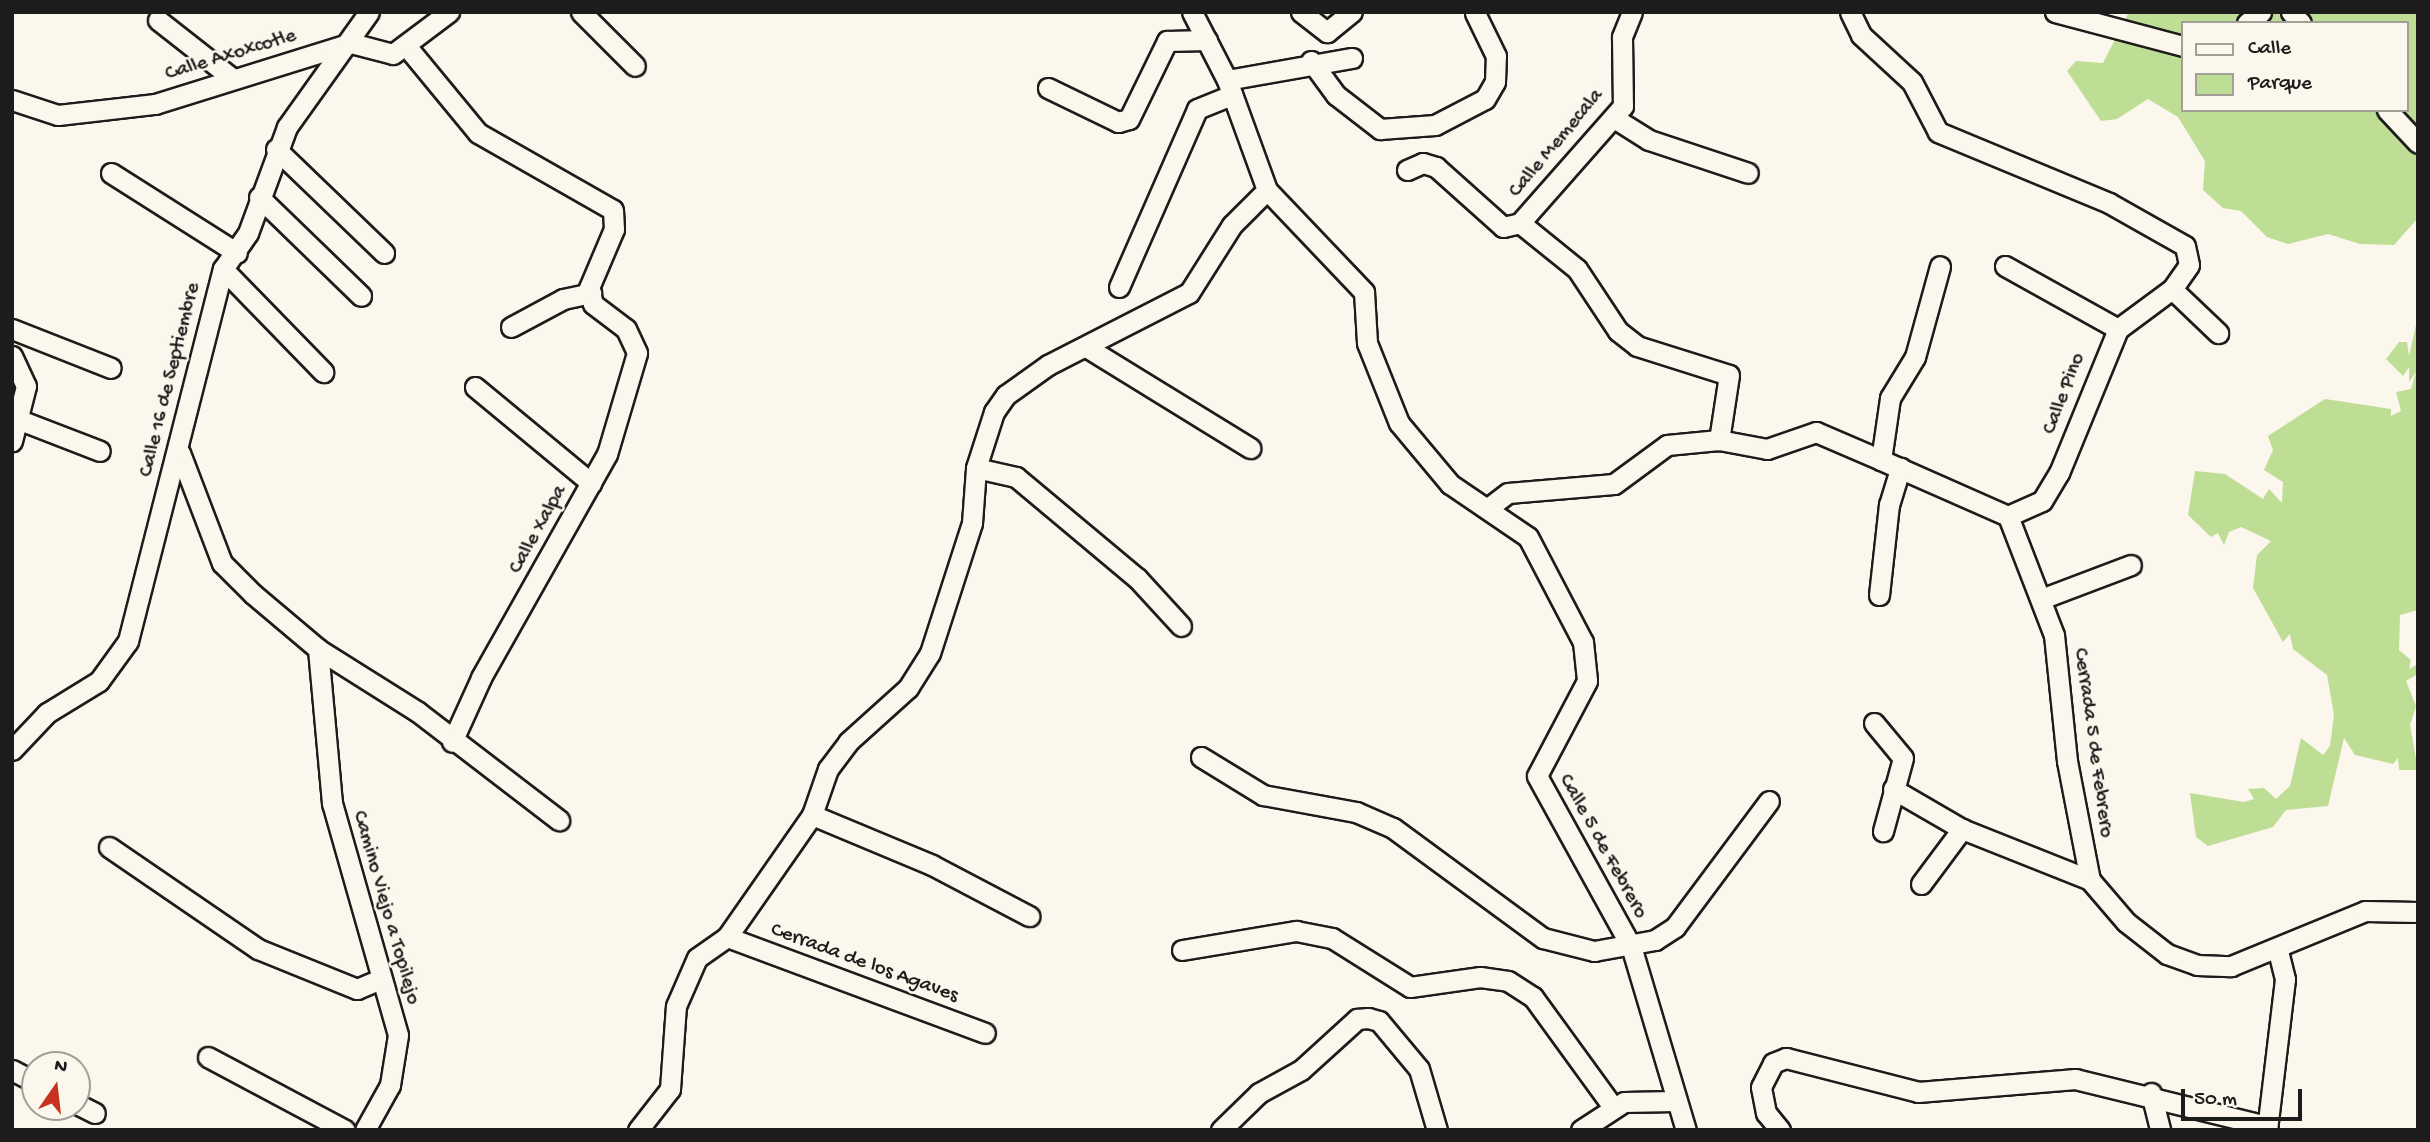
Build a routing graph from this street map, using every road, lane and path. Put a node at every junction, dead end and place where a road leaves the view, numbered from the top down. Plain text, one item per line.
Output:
1 (369, 12) edge
2 (449, 12) edge
3 (581, 12) edge
4 (1192, 12) edge
5 (1301, 12) edge
6 (1352, 12) edge
7 (1632, 12) edge
8 (1850, 12) edge
9 (2055, 12) edge
10 (1475, 13) edge
11 (158, 20) dead end
12 (2118, 20) edge
13 (1207, 40) junction
14 (351, 43) junction
15 (2182, 46) edge
16 (408, 48) junction
17 (1352, 58) dead end
18 (1311, 61) junction
19 (635, 66) dead end
20 (232, 78) junction
21 (1230, 87) junction
22 (1048, 88) dead end
23 (12, 100) edge
24 (2388, 112) edge
25 (1614, 118) junction
26 (2418, 143) edge
27 (276, 149) junction
28 (1407, 170) dead end
29 (111, 173) dead end
30 (1748, 173) dead end
31 (1267, 190) junction
32 (259, 197) junction
33 (1520, 223) junction
34 (237, 253) junction
35 (384, 253) dead end
36 (1940, 266) dead end
37 (2005, 266) dead end
38 (223, 269) junction
39 (1119, 287) dead end
40 (2172, 289) junction
41 (591, 293) junction
42 (361, 296) dead end
43 (512, 327) dead end
44 (12, 329) edge
45 (2118, 329) junction
46 (2218, 333) dead end
47 (1086, 347) junction
48 (12, 356) edge
49 (111, 368) dead end
50 (323, 372) dead end
51 (475, 387) dead end
52 (16, 417) edge
53 (1719, 440) junction
54 (12, 441) edge
55 (1250, 448) dead end
56 (100, 451) dead end
57 (180, 453) junction
58 (1881, 460) junction
59 (976, 468) junction
60 (1900, 468) junction
61 (591, 483) junction
62 (1488, 508) junction
63 (2008, 516) junction
64 (2132, 565) dead end
65 (1879, 595) dead end
66 (2041, 599) junction
67 (1181, 626) dead end
68 (318, 649) junction
69 (1874, 723) dead end
70 (452, 741) junction
71 (13, 746) edge
72 (1201, 757) dead end
73 (1894, 789) junction
74 (1769, 801) dead end
75 (812, 815) junction
76 (559, 820) dead end
77 (1962, 829) junction
78 (1882, 831) dead end
79 (109, 847) dead end
80 (2090, 880) junction
81 (1921, 884) dead end
82 (2418, 912) edge
83 (1029, 916) dead end
84 (727, 937) junction
85 (1631, 946) junction
86 (1182, 950) dead end
87 (2278, 951) junction
88 (380, 979) junction
89 (985, 1033) dead end
90 (208, 1057) dead end
91 (2151, 1093) junction
92 (1675, 1101) junction
93 (1612, 1107) junction
94 (91, 1111) edge
95 (95, 1113) dead end
96 (2267, 1128) edge
97 (345, 1130) edge
98 (365, 1130) edge
99 (638, 1130) edge
100 (1221, 1130) edge
101 (1437, 1130) edge
102 (1581, 1130) edge
103 (1686, 1130) edge
104 (1780, 1130) edge
105 (2160, 1130) edge

1 - 14 street, Calle 16 de Septiembre
2 - 16 street
3 - 19 street
4 - 13 street, Calle 5 de Febrero
5 - 6 street
7 - 25 street, Calle Memecala
8 - 40 street
9 - 12 street
10 - 18 street
11 - 20 street
12 - 15 street
13 - 21 street, Calle 5 de Febrero
13 - 22 street
14 - 16 street
14 - 20 street, Calle Axoxcotle
14 - 27 street, Calle 16 de Septiembre
16 - 41 street
17 - 18 street
18 - 21 street
20 - 23 street, Calle Axoxcotle
21 - 31 street, Calle 5 de Febrero
21 - 39 street
24 - 26 street
25 - 30 street
25 - 33 street, Calle Memecala
27 - 32 street, Calle 16 de Septiembre
27 - 35 street
28 - 33 street
29 - 34 street
31 - 47 street
31 - 62 street, Calle 5 de Febrero
32 - 34 street, Calle 16 de Septiembre
32 - 42 street
33 - 53 street, Calle Memecala
34 - 38 street, Calle 16 de Septiembre
36 - 58 street
37 - 45 street
38 - 50 street
38 - 57 street, Calle 16 de Septiembre
40 - 45 street
40 - 46 street
41 - 43 street
41 - 61 street, Calle Xalpa
44 - 49 street
45 - 63 street, Calle Pino
47 - 55 street
47 - 59 street
48 - 52 street
51 - 61 street
52 - 54 street
52 - 56 street
53 - 58 street
53 - 62 street
57 - 68 street
57 - 71 street, Calle 16 de Septiembre
58 - 60 street
59 - 67 street
59 - 75 street
60 - 63 street
60 - 65 street
61 - 70 street, Calle Xalpa
62 - 85 street, Calle 5 de Febrero
63 - 66 street, Cerrada 5 de Febrero
64 - 66 street
66 - 80 street, Cerrada 5 de Febrero
68 - 70 street
68 - 88 street, Camino Viejo a Topilejo
69 - 73 street
70 - 76 street
72 - 85 street
73 - 77 street
73 - 78 street
74 - 85 street
75 - 83 street
75 - 84 street
77 - 80 street
77 - 81 street
79 - 88 street
80 - 87 street, Cerrada 5 de Febrero
82 - 87 street, Cerrada 5 de Febrero
84 - 89 street, Cerrada de los Agaves
84 - 99 street
85 - 92 street, Calle 5 de Febrero
86 - 93 street
87 - 96 street
88 - 98 street, Camino Viejo a Topilejo
90 - 97 street
91 - 96 street
91 - 104 street
91 - 105 street
92 - 93 street
92 - 103 street, Calle 5 de Febrero
93 - 102 street
94 - 95 street
100 - 101 street

